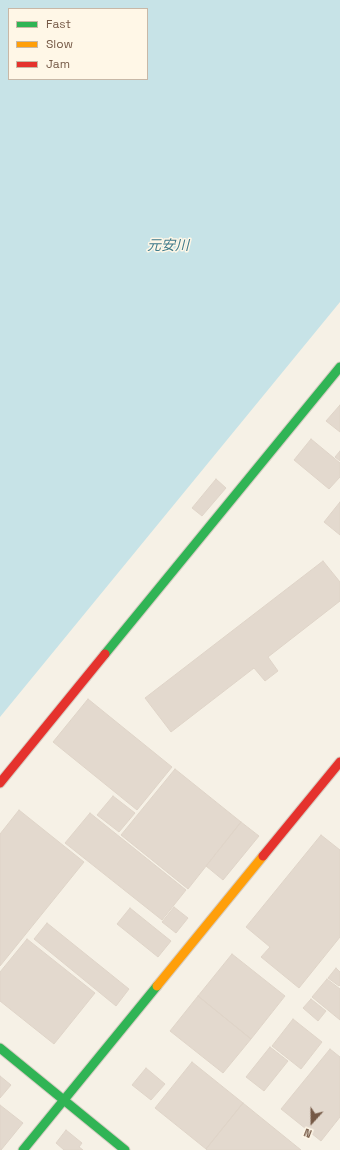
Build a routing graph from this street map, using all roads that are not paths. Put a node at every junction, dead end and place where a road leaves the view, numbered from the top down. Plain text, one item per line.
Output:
1 (340, 367) edge
2 (340, 762) edge
3 (0, 783) edge
4 (0, 1048) edge
5 (63, 1100) junction
6 (23, 1150) edge
7 (125, 1150) edge

1 - 3 street
2 - 5 street
4 - 5 street
5 - 6 street
5 - 7 street

